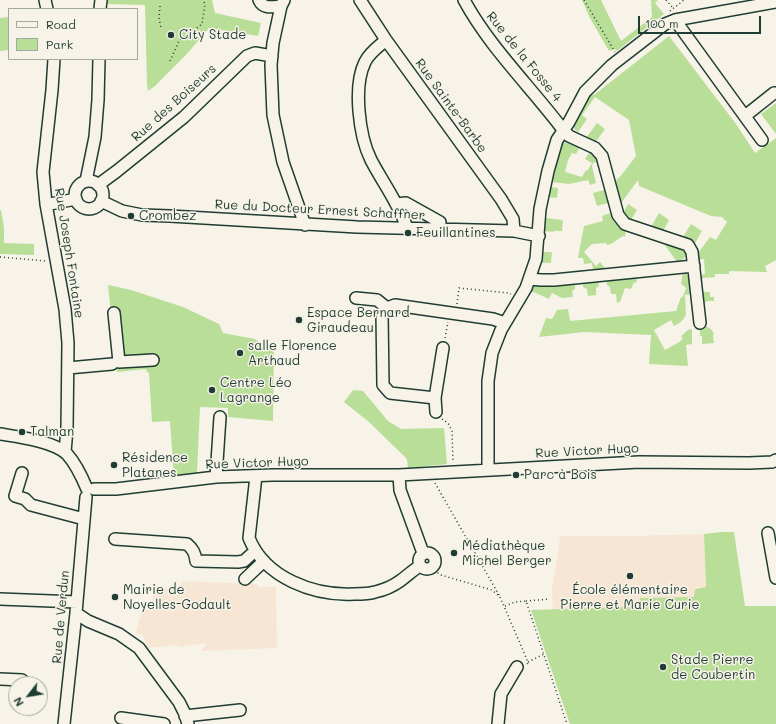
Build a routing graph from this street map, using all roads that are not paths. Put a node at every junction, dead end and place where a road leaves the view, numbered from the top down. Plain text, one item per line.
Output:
1 (259, 0) edge
2 (360, 0) edge
3 (464, 0) edge
4 (776, 2) edge
5 (282, 3) edge
6 (744, 4) edge
7 (675, 20) junction
8 (386, 40) junction
9 (272, 56) junction
10 (54, 60) edge
11 (99, 60) edge
12 (776, 93) edge
13 (745, 116) junction
14 (564, 131) junction
15 (762, 140) dead end
16 (86, 181) junction
17 (98, 185) junction
18 (76, 199) junction
19 (101, 201) junction
20 (46, 204) junction
21 (396, 204) junction
22 (305, 225) junction
23 (406, 228) junction
24 (440, 230) junction
25 (514, 231) junction
26 (538, 236) junction
27 (694, 266) junction
28 (530, 279) junction
29 (356, 298) dead end
30 (387, 308) junction
31 (114, 313) dead end
32 (505, 323) junction
33 (700, 323) dead end
34 (443, 348) road end
35 (153, 360) dead end
36 (112, 364) dead end
37 (68, 368) junction
38 (435, 398) junction
39 (436, 412) road end
40 (220, 417) dead end
41 (0, 434) edge
42 (65, 452) junction
43 (776, 460) edge
44 (488, 470) junction
45 (22, 473) dead end
46 (399, 475) junction
47 (256, 476) junction
48 (216, 477) junction
49 (91, 494) junction
50 (84, 515) junction
51 (768, 533) dead end
52 (115, 539) dead end
53 (255, 551) junction
54 (264, 561) junction
55 (775, 564) edge
56 (776, 578) edge
57 (245, 579) dead end
58 (0, 598) edge
59 (76, 607) junction
60 (521, 668) road end
61 (240, 710) dead end
62 (121, 718) dead end
63 (187, 720) edge
64 (64, 724) edge
65 (164, 724) edge
66 (176, 724) edge
67 (498, 724) edge

1 - 5 street
2 - 8 street, Rue Sainte-Barbe
3 - 14 street, Rue de la Fosse 4
4 - 6 street
5 - 9 street
6 - 7 street
7 - 13 street
7 - 14 street
8 - 21 street
8 - 25 street, Rue Sainte-Barbe
9 - 17 street, Rue des Boiseurs
9 - 22 street
10 - 20 street, Rue Joseph Fontaine
11 - 16 street
12 - 13 street
13 - 15 street
14 - 26 street
14 - 27 street
16 - 17 street
16 - 18 street
17 - 19 street
18 - 19 street
18 - 20 street
19 - 22 street, Rue du Docteur Ernest Schaffner
20 - 37 street, Rue Joseph Fontaine
21 - 23 street
21 - 24 street
22 - 23 street, Rue du Docteur Ernest Schaffner
23 - 24 street, Rue du Docteur Ernest Schaffner
24 - 25 street, Rue du Docteur Ernest Schaffner
25 - 26 street, Rue du Docteur Ernest Schaffner
26 - 28 street
27 - 28 street
27 - 33 street
28 - 32 street
29 - 30 street
30 - 32 street
30 - 38 street
31 - 35 street
32 - 44 street
34 - 38 street
36 - 37 street
37 - 42 street, Rue Joseph Fontaine
38 - 39 street
40 - 48 street
41 - 42 street
42 - 49 street
43 - 44 street, Rue Victor Hugo
44 - 46 street, Rue Victor Hugo
45 - 50 street
46 - 47 street, Rue Victor Hugo
46 - 54 street
47 - 48 street, Rue Victor Hugo
47 - 53 street
48 - 49 street, Rue Victor Hugo
49 - 50 street, Rue de Verdun
50 - 59 street, Rue de Verdun
51 - 55 street
52 - 53 street
53 - 54 street
54 - 57 street
55 - 56 street
58 - 59 street
59 - 63 street
59 - 64 street, Rue de Verdun
60 - 67 street
61 - 63 street
62 - 65 street
63 - 66 street

